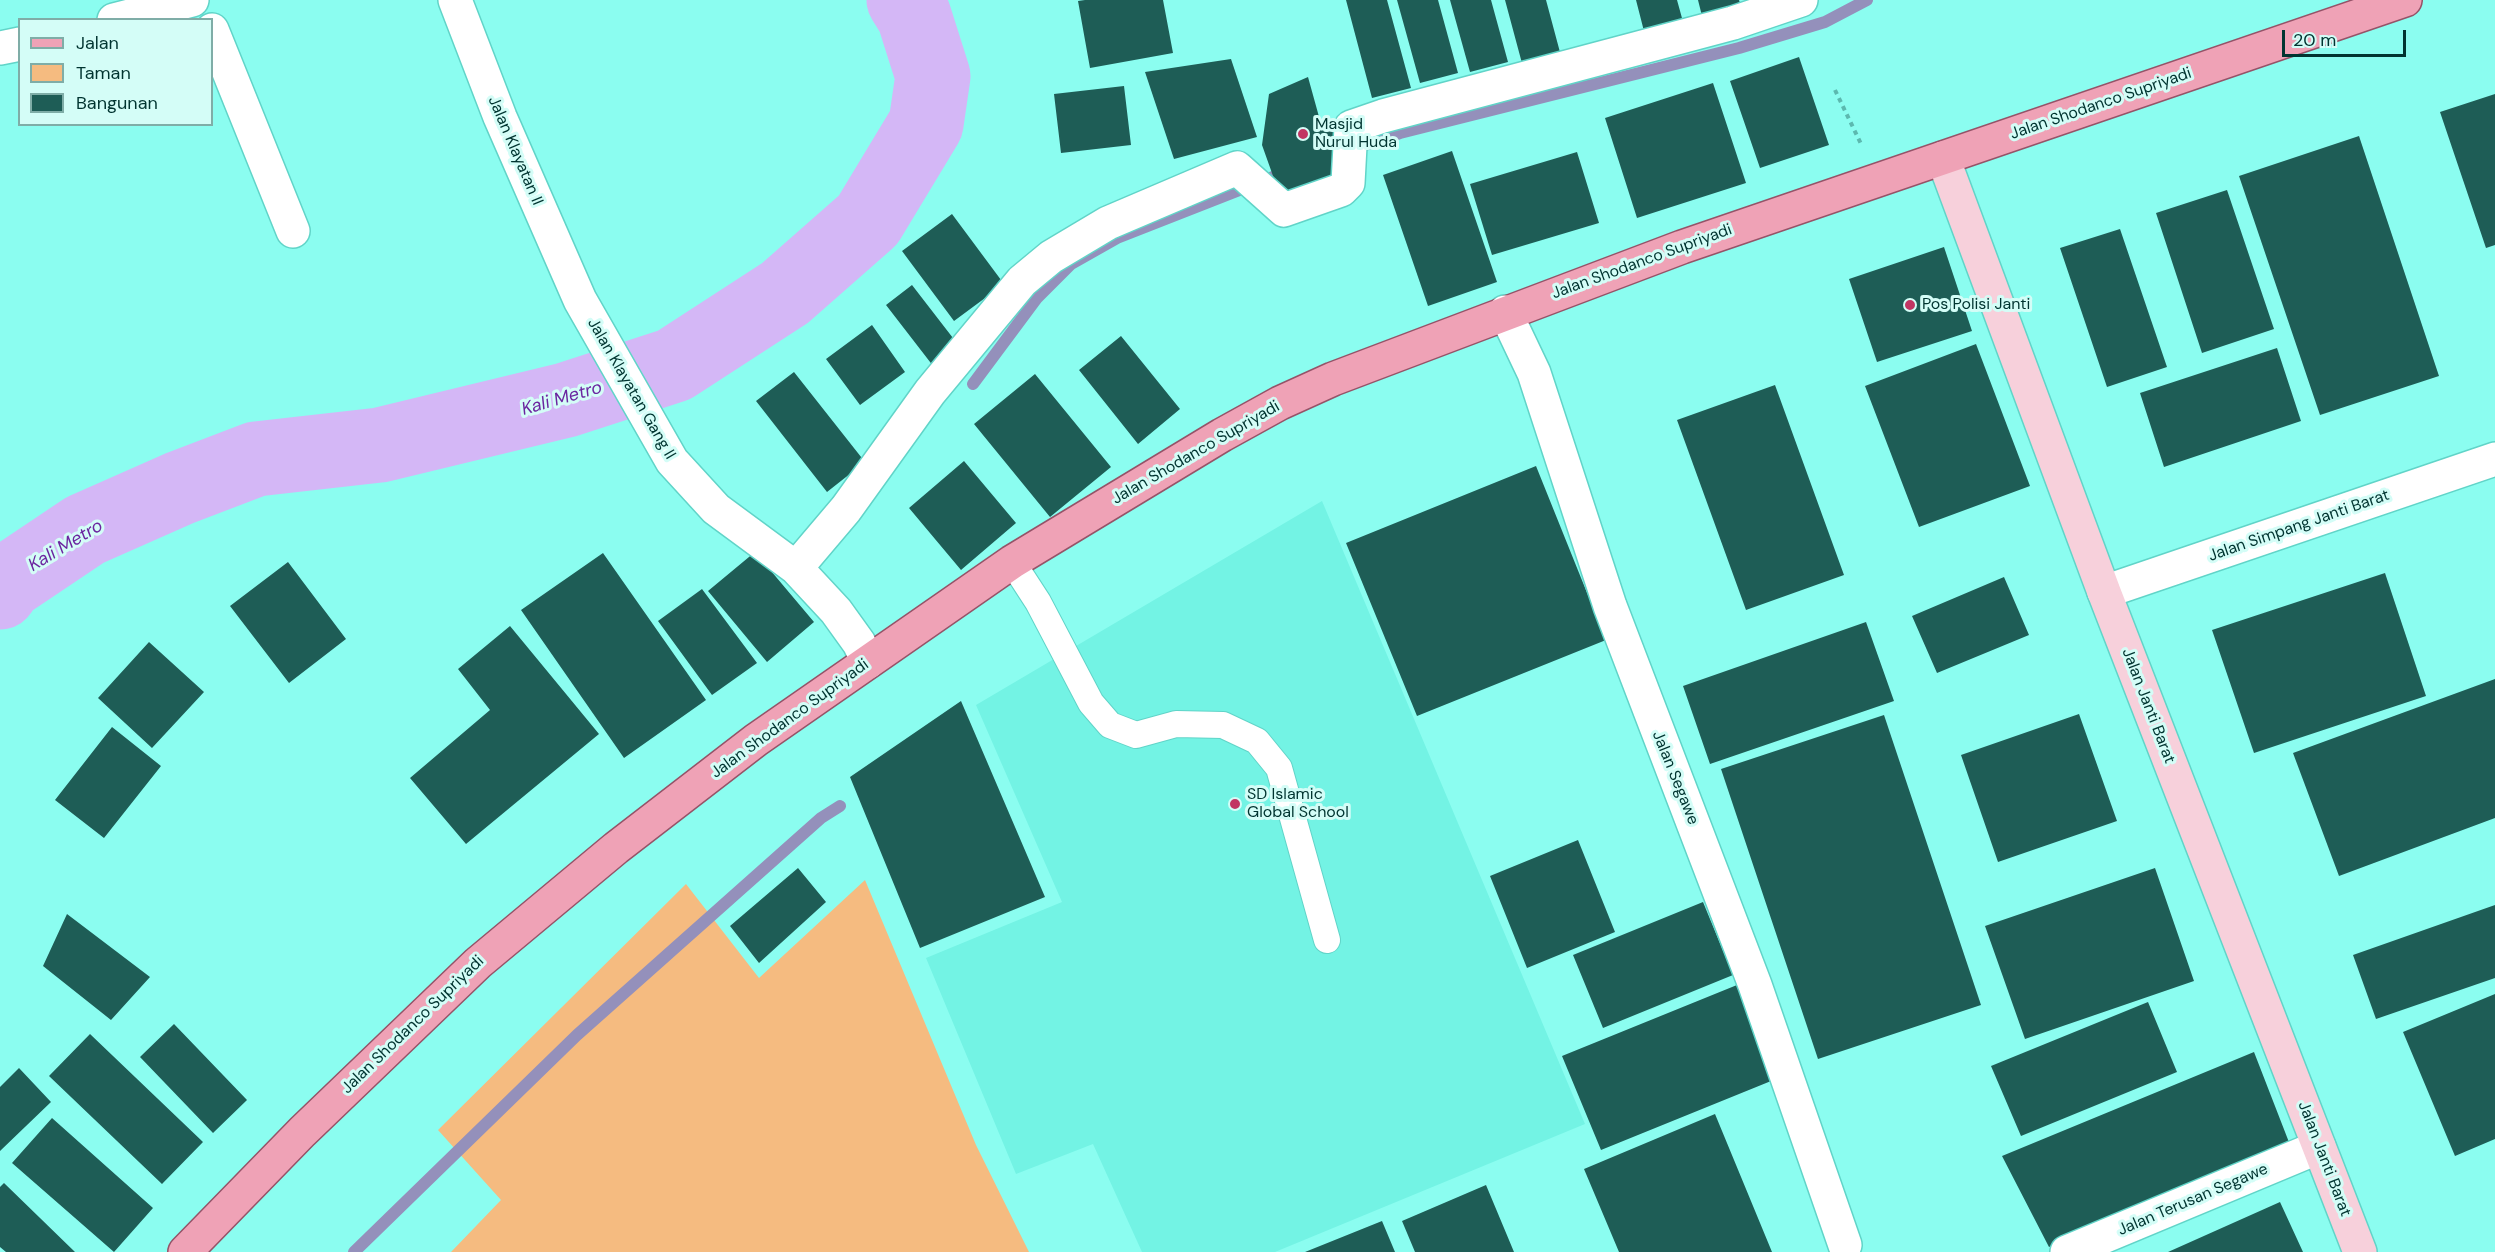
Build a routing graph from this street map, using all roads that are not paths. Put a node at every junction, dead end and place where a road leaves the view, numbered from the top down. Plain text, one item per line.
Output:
1 (192, 0) edge
2 (200, 0) edge
3 (455, 0) edge
4 (1801, 0) edge
5 (2405, 0) edge
6 (122, 18) edge
7 (206, 18) edge
8 (213, 32) edge
9 (18, 44) edge
10 (0, 48) edge
11 (1943, 158) junction
12 (293, 231) dead end
13 (580, 300) joint
14 (1505, 312) junction
15 (2495, 459) edge
16 (1012, 562) junction
17 (795, 567) junction
18 (2104, 592) junction
19 (868, 662) junction
20 (1327, 940) dead end
21 (2319, 1147) junction
22 (1841, 1250) edge
23 (185, 1252) edge
24 (2067, 1252) edge
25 (2360, 1252) edge

1 - 6 street
2 - 7 street
3 - 13 street, Jalan Klayatan II
4 - 17 street
5 - 11 main road, Jalan Shodanco Supriyadi
8 - 12 street
9 - 10 street
11 - 14 main road, Jalan Shodanco Supriyadi
11 - 18 street, Jalan Janti Barat
13 - 17 street, Jalan Klayatan Gang II
14 - 16 main road, Jalan Shodanco Supriyadi
14 - 22 street, Jalan Segawe
15 - 18 street, Jalan Simpang Janti Barat
16 - 19 main road, Jalan Shodanco Supriyadi
16 - 20 lane
17 - 19 street
18 - 21 street, Jalan Janti Barat
19 - 23 main road, Jalan Shodanco Supriyadi
21 - 24 street, Jalan Terusan Segawe
21 - 25 street, Jalan Janti Barat

